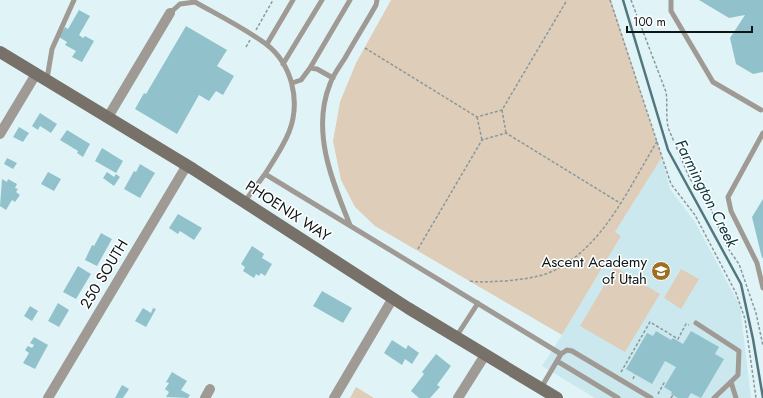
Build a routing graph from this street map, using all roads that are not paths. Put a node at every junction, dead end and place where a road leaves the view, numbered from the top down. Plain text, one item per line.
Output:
1 (74, 0) edge
2 (294, 0) edge
3 (322, 0) edge
4 (350, 0) edge
5 (377, 0) edge
6 (671, 0) edge
7 (196, 1) edge
8 (170, 13) joint
9 (266, 44) junction
10 (0, 52) edge
11 (283, 64) junction
12 (310, 68) junction
13 (36, 74) junction
14 (333, 78) junction
15 (47, 80) junction
16 (292, 83) junction
17 (761, 110) dead end
18 (108, 117) junction
19 (763, 133) edge
20 (0, 134) edge
21 (187, 165) junction
22 (265, 174) junction
23 (245, 202) junction
24 (350, 225) junction
25 (763, 288) edge
26 (393, 298) junction
27 (478, 303) junction
28 (694, 324) road end
29 (456, 337) junction
30 (561, 354) junction
31 (485, 355) junction
32 (557, 361) junction
33 (731, 382) junction
34 (541, 388) junction
35 (48, 398) edge
36 (334, 398) edge
37 (458, 398) edge
38 (557, 398) edge
39 (618, 398) edge
40 (651, 398) edge
41 (714, 398) edge
42 (736, 398) edge

1 - 15 lane
2 - 9 lane
3 - 11 lane
4 - 12 lane
5 - 14 lane
6 - 17 lane
7 - 8 lane
7 - 9 lane
8 - 18 street
9 - 11 lane
10 - 13 street, PHOENIX WAY
11 - 16 lane
12 - 14 lane
12 - 16 lane
13 - 15 street, PHOENIX WAY
13 - 20 street
14 - 24 lane
15 - 18 street, PHOENIX WAY
16 - 22 lane
18 - 21 street, PHOENIX WAY
19 - 25 lane
21 - 23 street, PHOENIX WAY
21 - 35 street, 250 SOUTH
22 - 23 lane
22 - 24 lane
23 - 26 street, PHOENIX WAY
24 - 27 lane
26 - 29 street, PHOENIX WAY
26 - 36 street
27 - 29 lane
27 - 30 lane
28 - 33 lane
29 - 31 street, PHOENIX WAY
30 - 32 lane
30 - 40 lane
31 - 34 street, PHOENIX WAY
31 - 37 street
32 - 34 lane
32 - 39 lane
33 - 41 lane
33 - 42 lane
34 - 38 street, PHOENIX WAY

